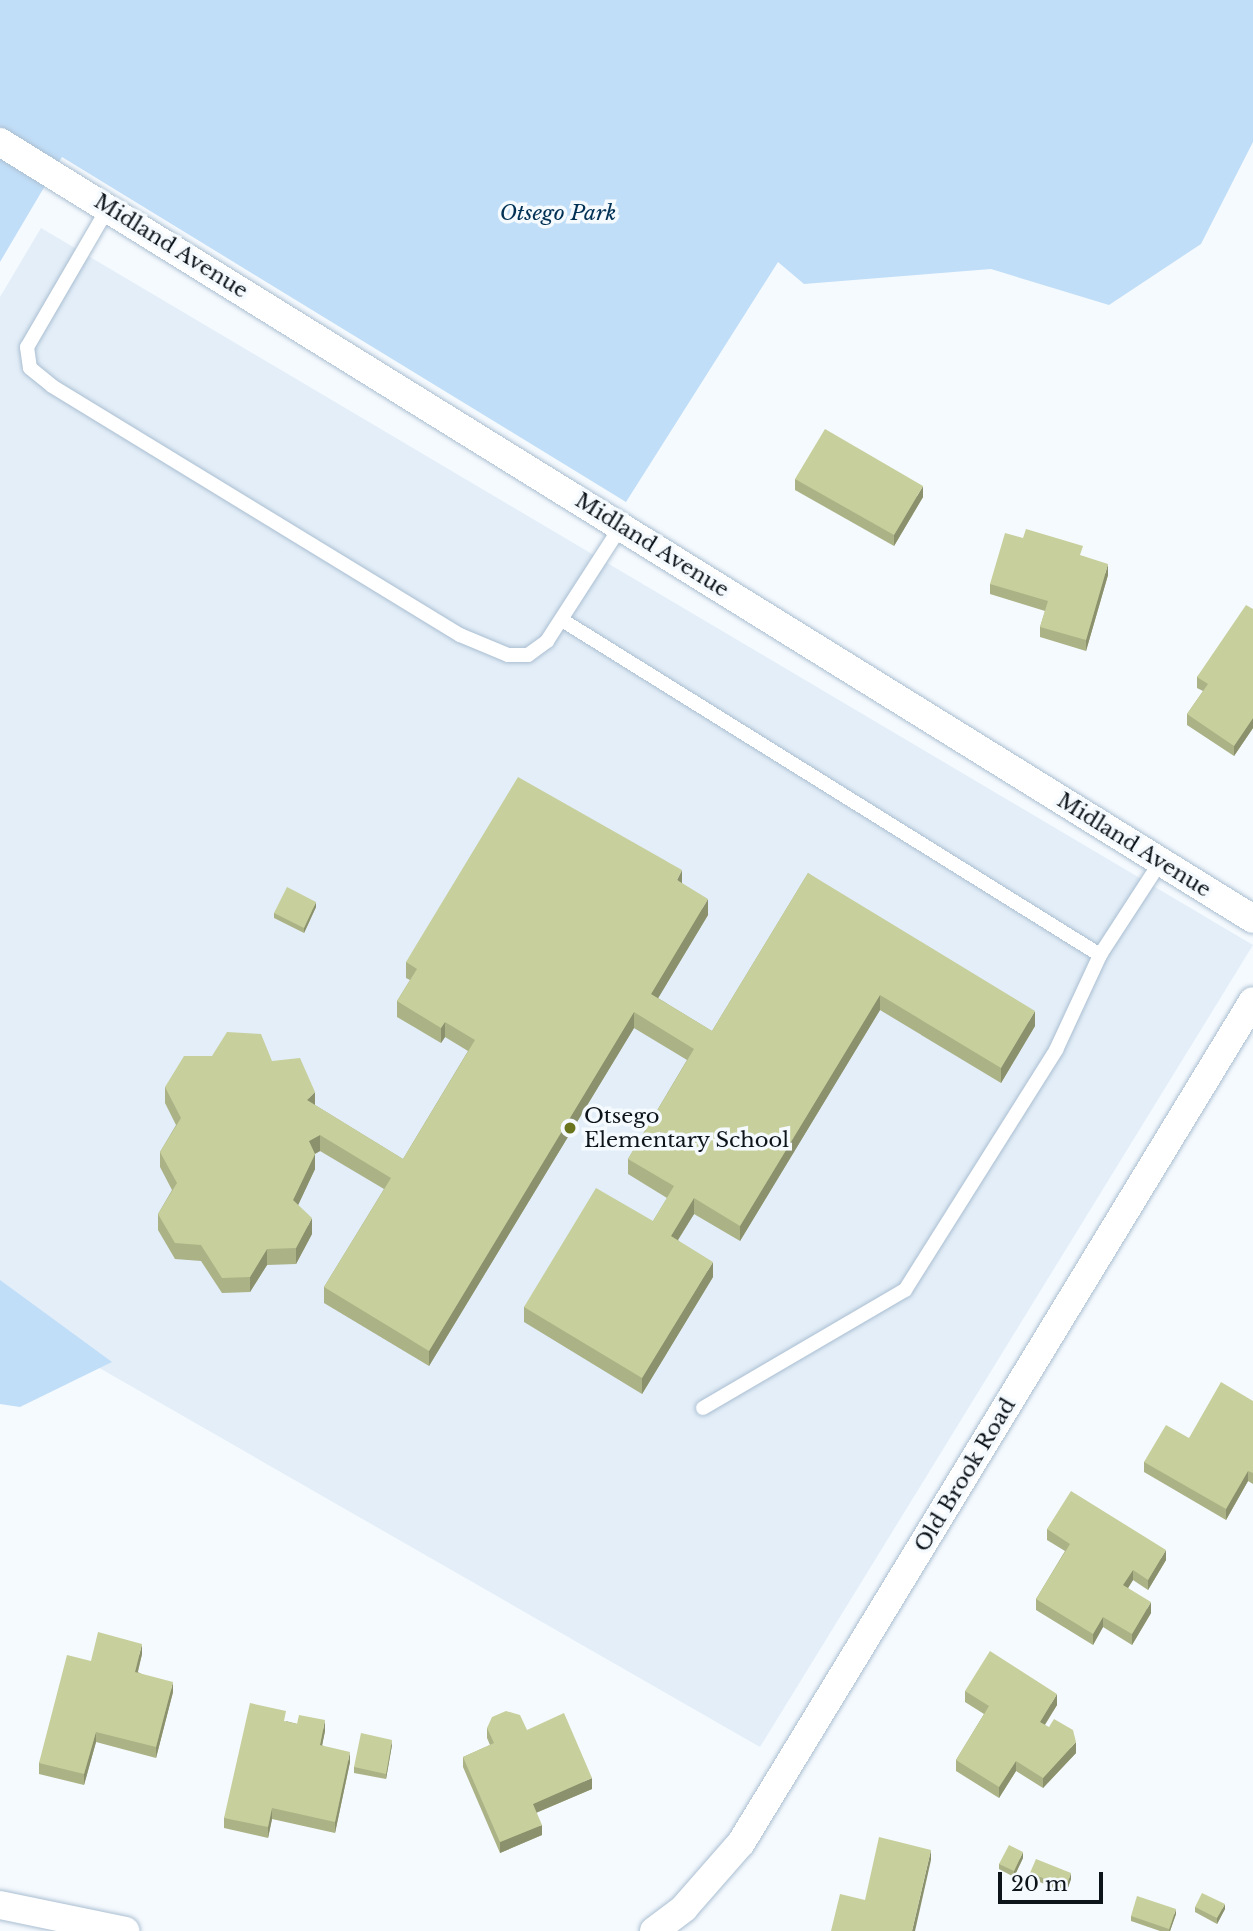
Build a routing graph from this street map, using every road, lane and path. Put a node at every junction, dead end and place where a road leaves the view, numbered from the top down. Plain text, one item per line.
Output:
1 (0, 142) edge
2 (108, 208) junction
3 (621, 526) junction
4 (562, 620) junction
5 (1161, 861) junction
6 (1253, 919) edge
7 (1100, 956) junction
8 (1253, 1001) edge
9 (703, 1408) dead end
10 (0, 1905) edge
11 (125, 1931) edge
12 (654, 1931) edge

1 - 2 street, Midland Avenue
2 - 3 street, Midland Avenue
2 - 4 lane
3 - 4 lane
3 - 5 street, Midland Avenue
4 - 7 lane
5 - 6 street, Midland Avenue
5 - 7 lane
7 - 9 lane
8 - 12 street, Old Brook Road
10 - 11 street

